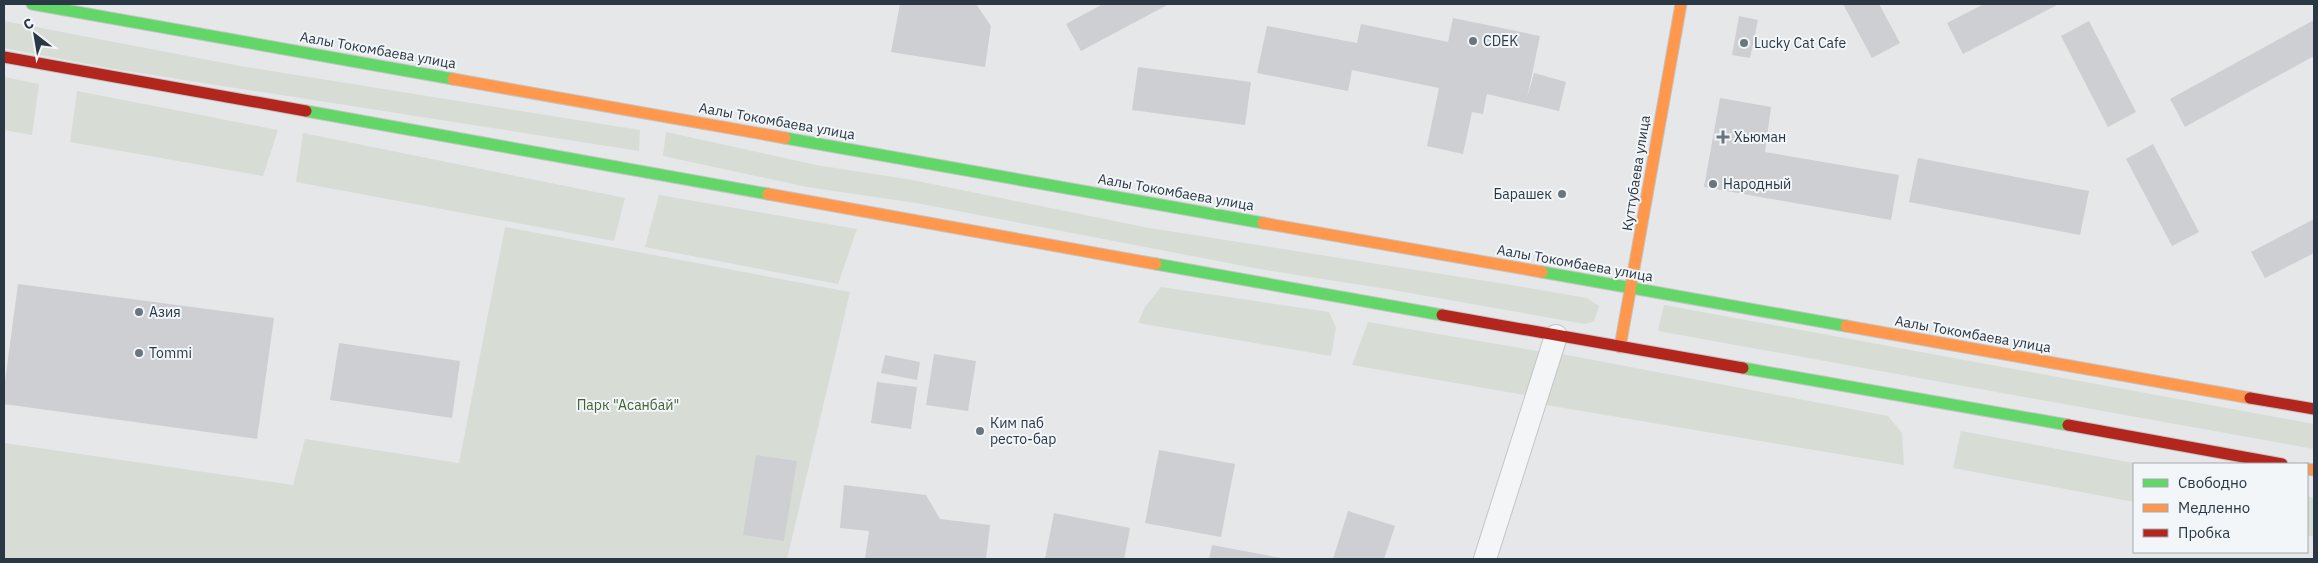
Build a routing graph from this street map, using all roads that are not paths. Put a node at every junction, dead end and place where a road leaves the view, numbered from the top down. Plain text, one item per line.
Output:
1 (32, 4) edge
2 (1681, 4) edge
3 (4, 57) edge
4 (1632, 288) junction
5 (1556, 336) junction
6 (1620, 347) junction
7 (2314, 409) edge
8 (2277, 463) edge
9 (1484, 559) edge

1 - 4 main road, Аалы Токомбаева улица
2 - 4 main road, Куттубаева улица
3 - 5 main road
4 - 6 main road, Куттубаева улица
4 - 7 main road, Аалы Токомбаева улица
5 - 6 main road
5 - 9 street
6 - 8 main road

